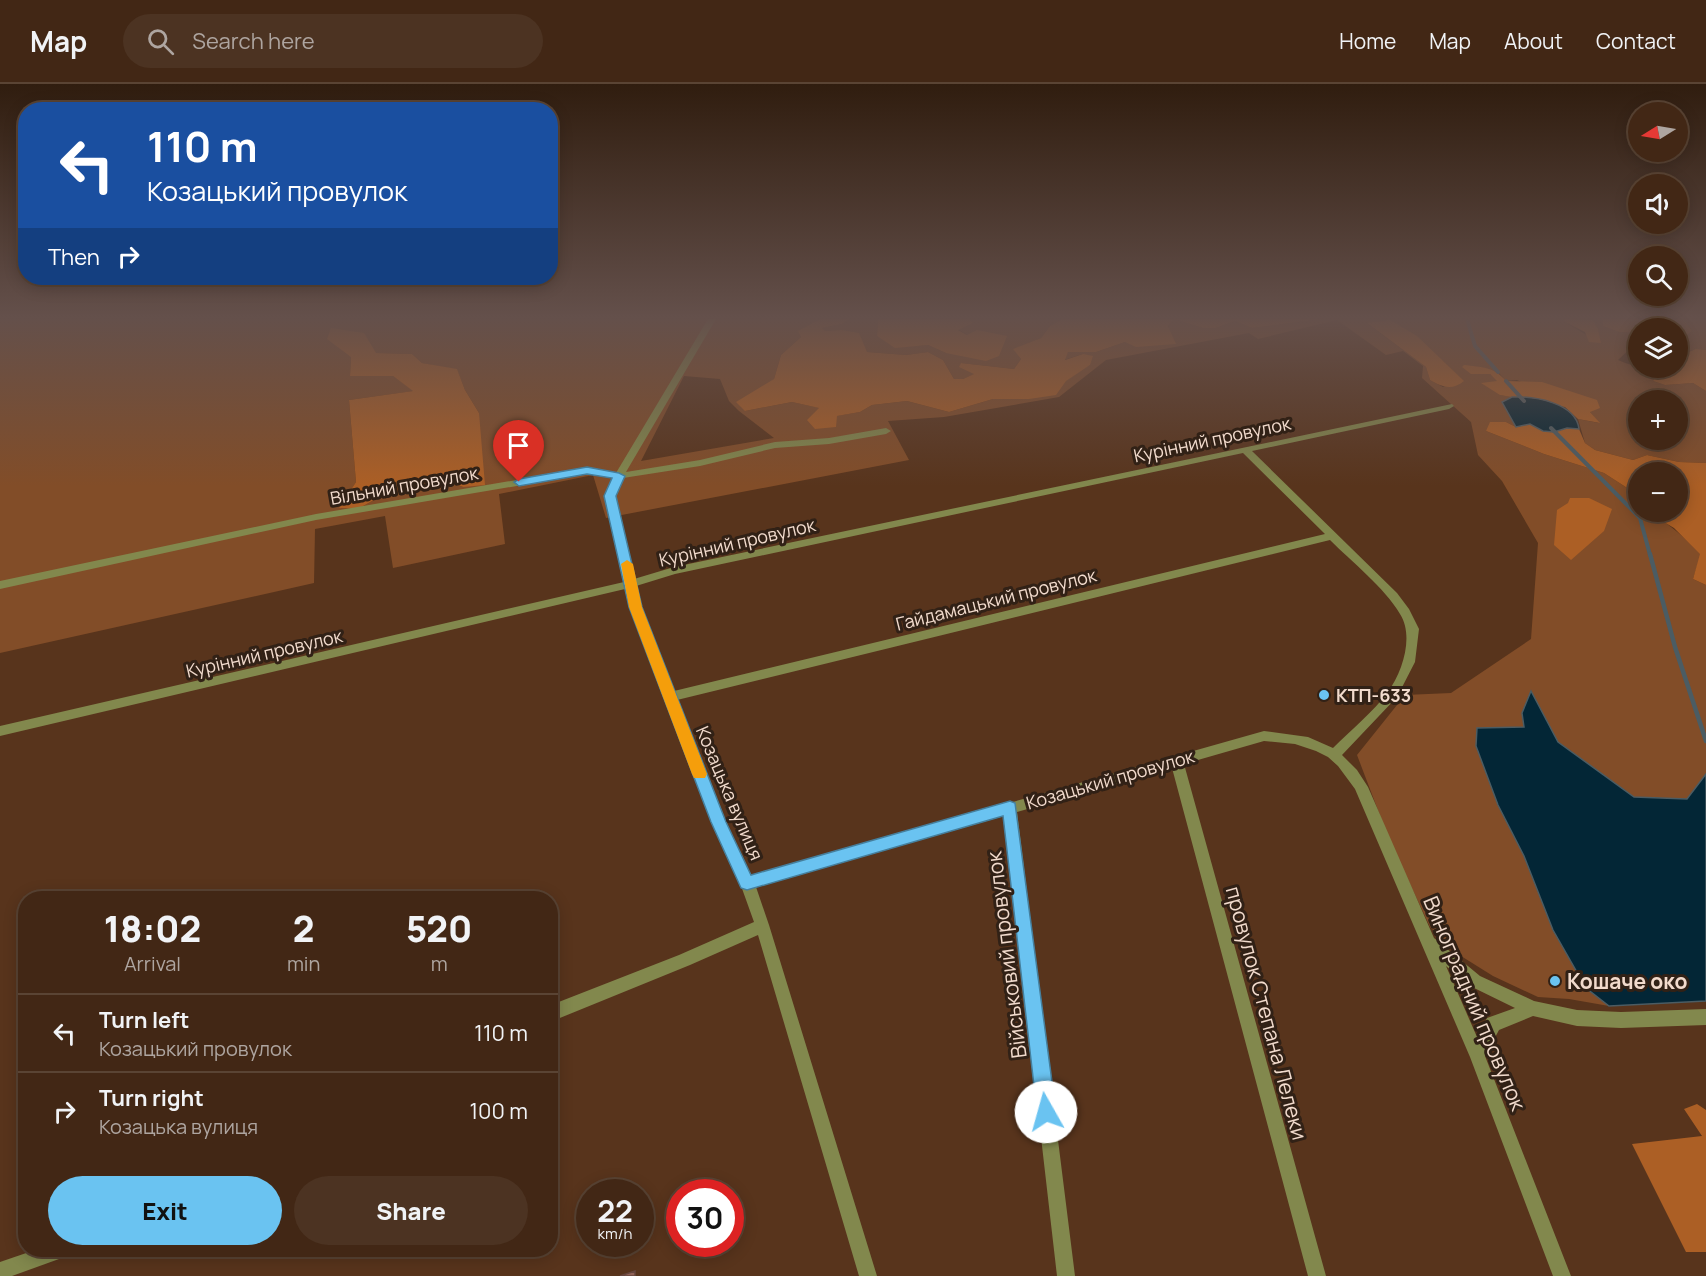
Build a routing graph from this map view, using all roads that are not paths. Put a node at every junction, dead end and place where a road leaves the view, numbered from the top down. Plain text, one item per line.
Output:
1 (679, 375) edge
2 (1449, 406) dead end
3 (886, 431) dead end
4 (1245, 449) junction
5 (619, 476) junction
6 (1331, 536) junction
7 (631, 584) junction
8 (0, 585) edge
9 (669, 697) junction
10 (0, 731) edge
11 (1335, 754) junction
12 (1176, 760) junction
13 (1010, 808) junction
14 (747, 883) junction
15 (762, 925) junction
16 (1428, 942) junction
17 (1533, 1008) junction
18 (558, 1010) edge
19 (1706, 1017) edge
20 (1477, 1055) junction
21 (39, 1257) edge
22 (0, 1271) edge
23 (868, 1276) edge
24 (1066, 1276) edge
25 (1317, 1276) edge
26 (1562, 1276) edge

1 - 5 street
2 - 4 street, Курінний провулок
3 - 5 street, Вільний провулок
4 - 6 street
4 - 7 street, Курінний провулок
5 - 7 street, Козацька вулиця
5 - 8 street, Вільний провулок
6 - 9 street, Гайдамацький провулок
6 - 11 street
7 - 9 street, Козацька вулиця
7 - 10 street, Курінний провулок
9 - 14 street, Козацька вулиця
11 - 12 street, Козацький провулок
11 - 16 street, Виноградний провулок
12 - 13 street, Козацький провулок
12 - 25 street, провулок Степана Лелеки
13 - 14 street, Козацький провулок
13 - 24 street, Військовий провулок
14 - 15 street, Козацька вулиця
15 - 18 street
15 - 23 street, Козацька вулиця
16 - 17 street
16 - 20 street, Виноградний провулок
17 - 19 street
17 - 20 street
20 - 26 street, Виноградний провулок
21 - 22 street

